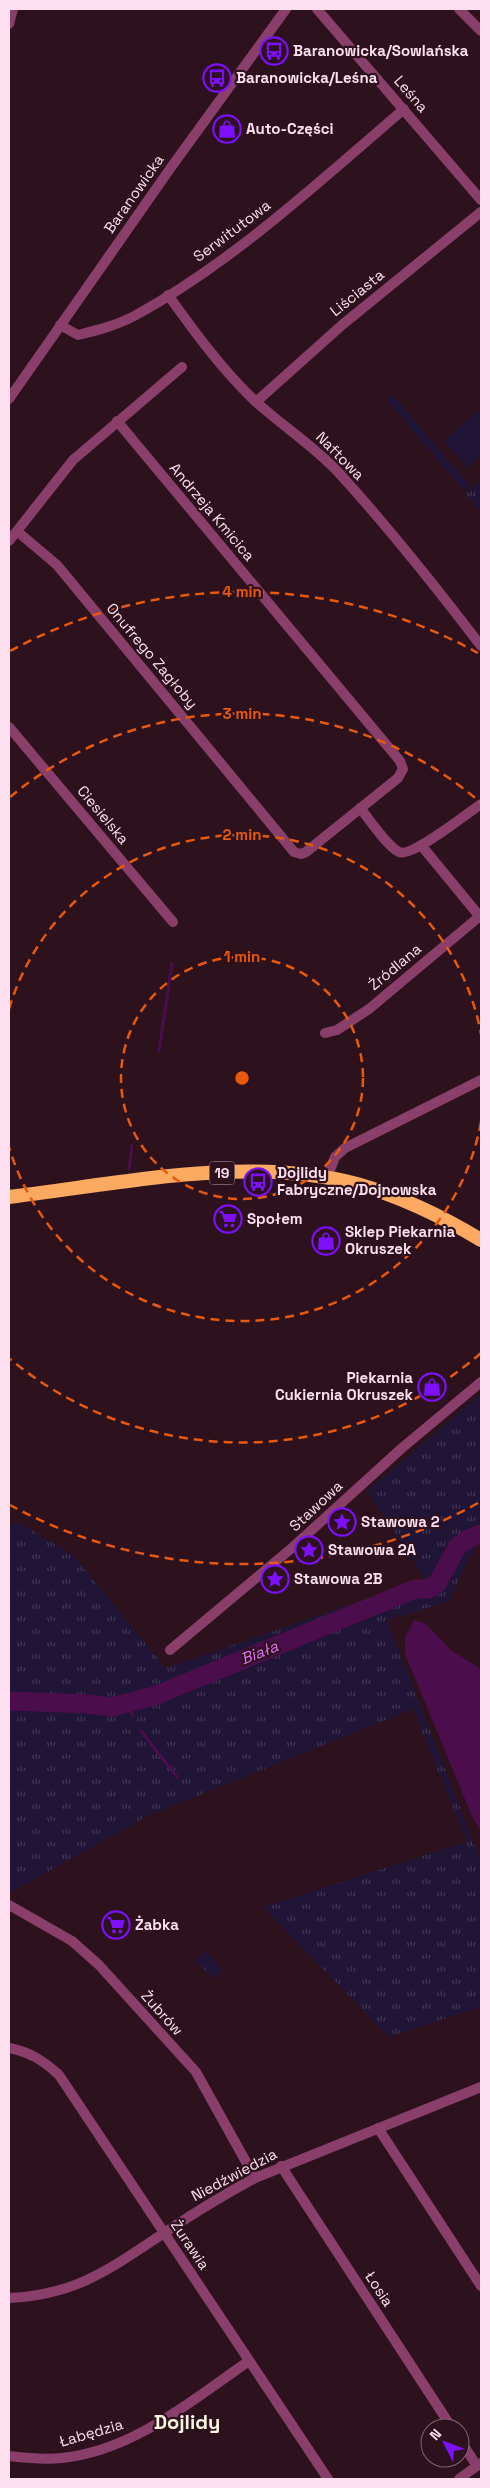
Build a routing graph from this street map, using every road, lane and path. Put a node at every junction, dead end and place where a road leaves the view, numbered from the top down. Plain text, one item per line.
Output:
1 (13, 9) edge
2 (286, 9) edge
3 (317, 9) edge
4 (459, 9) edge
5 (9, 24) edge
6 (481, 31) edge
7 (404, 109) junction
8 (481, 200) edge
9 (481, 212) edge
10 (168, 296) junction
11 (60, 325) junction
12 (182, 367) dead end
13 (9, 399) edge
14 (256, 402) junction
15 (117, 421) junction
16 (18, 532) junction
17 (9, 541) edge
18 (481, 646) edge
19 (9, 727) edge
20 (481, 804) edge
21 (360, 808) junction
22 (421, 845) junction
23 (480, 917) edge
24 (174, 922) dead end
25 (325, 1033) dead end
26 (481, 1080) edge
27 (328, 1178) junction
28 (9, 1197) edge
29 (481, 1240) edge
30 (481, 1382) edge
31 (170, 1650) dead end
32 (9, 1905) edge
33 (9, 2048) edge
34 (481, 2087) edge
35 (378, 2128) junction
36 (281, 2166) junction
37 (255, 2178) junction
38 (163, 2233) junction
39 (481, 2286) edge
40 (9, 2298) edge
41 (249, 2361) junction
42 (445, 2418) edge
43 (470, 2453) edge
44 (9, 2456) edge
45 (479, 2464) edge
46 (323, 2478) edge
47 (459, 2479) edge

1 - 5 street
2 - 11 street, Baranowicka
3 - 7 street, Leśna
4 - 6 street
7 - 8 street, Leśna
7 - 10 street, Serwitutowa
9 - 14 street, Liściasta
10 - 11 street, Serwitutowa
10 - 14 street, Naftowa
11 - 13 street, Baranowicka
12 - 15 street
14 - 18 street, Naftowa
15 - 16 street
15 - 21 street, Andrzeja Kmicica
16 - 17 street
16 - 21 street, Onufrego Zagłoby
19 - 24 street, Ciesielska
20 - 22 street
21 - 22 street
22 - 23 street
23 - 25 street, Źródlana
26 - 27 street
27 - 28 highway, 19
27 - 29 highway, 19
30 - 31 street, Stawowa
32 - 37 street, Żubrów
33 - 38 street, Żurawia
34 - 35 street, Niedźwiedzia
35 - 36 street, Niedźwiedzia
35 - 39 street
36 - 37 street, Niedźwiedzia
36 - 42 street, Łosia
37 - 38 street, Niedźwiedzia
38 - 40 street, Niedźwiedzia
38 - 41 street, Żurawia
41 - 44 street, Łabędzia
41 - 46 street, Żurawia
43 - 45 street
45 - 47 street

